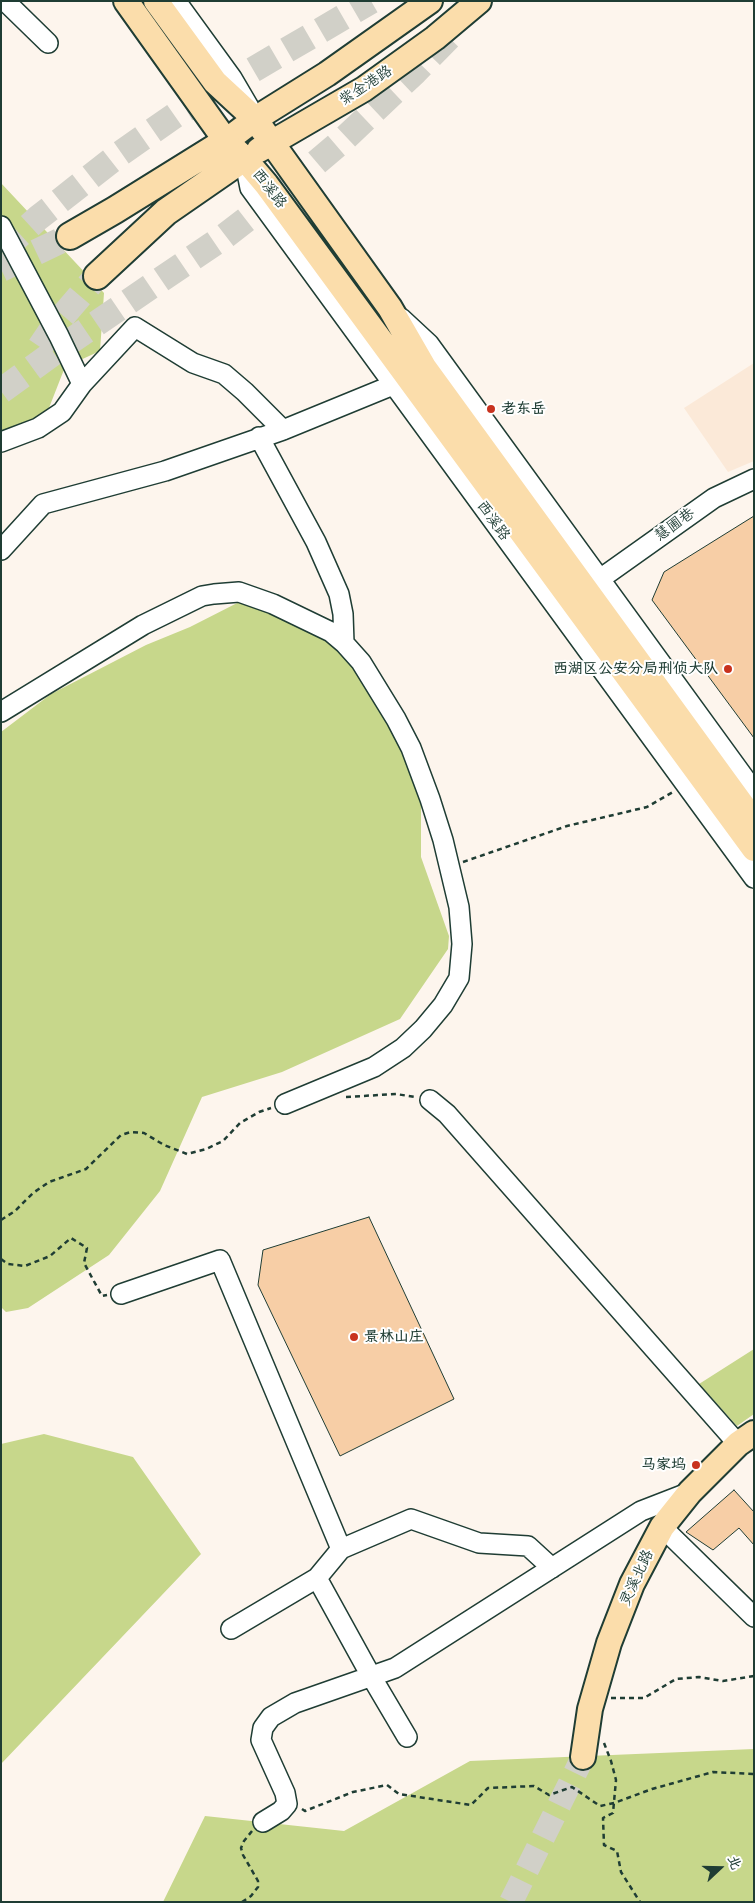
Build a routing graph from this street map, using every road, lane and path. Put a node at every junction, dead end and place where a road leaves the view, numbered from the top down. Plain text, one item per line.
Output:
1 (6, 1) edge
2 (126, 1) edge
3 (156, 1) edge
4 (176, 1) edge
5 (430, 1) edge
6 (479, 1) edge
7 (48, 42) dead end
8 (255, 120) junction
9 (226, 141) junction
10 (272, 142) junction
11 (244, 158) junction
12 (1, 226) edge
13 (70, 236) tunnel mouth
14 (97, 276) tunnel mouth
15 (390, 308) junction
16 (82, 384) junction
17 (394, 385) junction
18 (283, 430) junction
19 (259, 437) junction
20 (1, 442) edge
21 (754, 479) edge
22 (1, 550) edge
23 (600, 579) junction
24 (344, 642) junction
25 (1, 712) edge
26 (686, 784) junction
27 (754, 791) edge
28 (754, 821) edge
29 (754, 849) edge
30 (450, 867) junction
31 (754, 878) edge
32 (339, 1097) dead end
33 (430, 1100) joint
34 (285, 1104) joint
35 (1, 1220) edge
36 (1, 1259) edge
37 (120, 1294) joint
38 (746, 1439) edge
39 (690, 1492) junction
40 (662, 1528) junction
41 (341, 1549) junction
42 (552, 1568) junction
43 (317, 1578) junction
44 (754, 1617) edge
45 (231, 1628) dead end
46 (371, 1676) junction
47 (754, 1676) edge
48 (591, 1704) junction
49 (407, 1737) dead end
50 (583, 1757) tunnel mouth
51 (754, 1774) edge
52 (614, 1803) junction
53 (287, 1804) junction
54 (263, 1822) joint
55 (242, 1902) edge
56 (640, 1902) edge

1 - 7 street
2 - 9 main road, 西溪路
3 - 8 main road, 西溪路
4 - 8 street, 西溪路
5 - 8 main road, 紫金港路
6 - 10 main road, 紫金港路
8 - 9 main road, 紫金港路
8 - 10 main road, 西溪路
9 - 11 main road, 西溪路
9 - 13 highway
10 - 11 main road, 紫金港路
10 - 15 main road, 西溪路
11 - 14 highway
11 - 17 street, 西溪路
11 - 29 main road, 西溪路
12 - 16 street
15 - 23 street, 西溪路
15 - 28 main road, 西溪路
16 - 18 street
16 - 20 street
17 - 18 street
17 - 26 street, 西溪路
18 - 19 street
19 - 22 street
19 - 24 street
21 - 23 street, 慧圃巷
23 - 27 street, 西溪路
24 - 25 street
24 - 30 street
26 - 30 path
26 - 31 street, 西溪路
30 - 34 street
32 - 33 path
33 - 38 street
34 - 35 path
36 - 37 path
37 - 41 street
38 - 39 main road, 灵溪北路
39 - 40 main road, 灵溪北路
39 - 42 street
40 - 44 street
40 - 48 main road, 灵溪北路
41 - 42 street
41 - 43 street
42 - 46 street
43 - 45 street
43 - 46 street
46 - 49 street
46 - 53 street
47 - 48 path
48 - 50 main road, 灵溪北路
48 - 52 path
51 - 52 path
52 - 53 path
52 - 56 path
53 - 54 street
54 - 55 path

